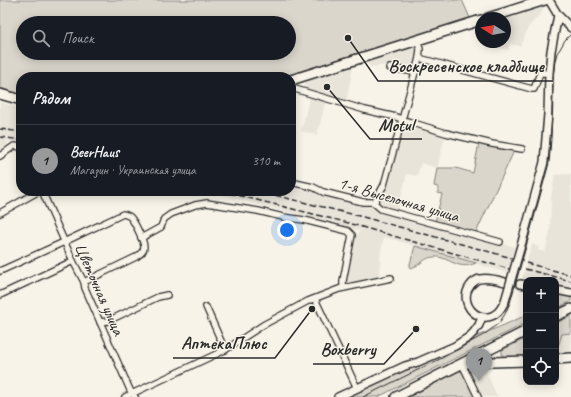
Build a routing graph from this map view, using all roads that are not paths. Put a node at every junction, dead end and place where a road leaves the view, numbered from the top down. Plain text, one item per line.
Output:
1 (545, 0) edge
2 (549, 0) edge
3 (507, 12) edge
4 (558, 16) junction
5 (475, 22) edge
6 (571, 28) edge
7 (418, 40) junction
8 (419, 58) junction
9 (390, 68) dead end
10 (415, 73) junction
11 (549, 73) junction
12 (296, 78) edge
13 (296, 89) edge
14 (0, 94) edge
15 (16, 99) edge
16 (402, 119) junction
17 (16, 146) edge
18 (522, 150) dead end
19 (0, 156) edge
20 (296, 183) edge
21 (31, 196) edge
22 (42, 196) edge
23 (374, 203) junction
24 (0, 213) edge
25 (142, 238) junction
26 (64, 242) junction
27 (500, 242) dead end
28 (72, 261) junction
29 (0, 271) edge
30 (390, 278) dead end
31 (84, 282) junction
32 (505, 282) dead end
33 (343, 288) junction
34 (559, 291) edge
35 (571, 293) edge
36 (0, 295) edge
37 (167, 295) dead end
38 (315, 299) junction
39 (206, 307) dead end
40 (570, 310) edge
41 (559, 315) edge
42 (482, 317) junction
43 (100, 322) junction
44 (523, 333) edge
45 (503, 343) junction
46 (225, 350) junction
47 (571, 358) edge
48 (559, 359) edge
49 (523, 361) edge
50 (507, 362) junction
51 (462, 364) junction
52 (357, 388) junction
53 (134, 395) edge
54 (401, 396) edge
55 (125, 397) edge
56 (338, 397) edge
57 (478, 397) edge

1 - 3 main road
2 - 4 street
4 - 6 street
4 - 11 street
5 - 7 main road
7 - 8 street
7 - 12 main road
8 - 10 street
8 - 11 street
9 - 10 street
10 - 16 street
11 - 42 street, bridge
13 - 16 street
14 - 15 main road
16 - 18 street
16 - 23 street
17 - 19 street
20 - 23 street, 1-я Выселочная улица
21 - 24 street
22 - 26 street, Цветочная улица
23 - 27 street, 1-я Выселочная улица
25 - 26 street
25 - 31 street
25 - 33 street
26 - 28 street, Цветочная улица
26 - 29 street
28 - 31 street, Цветочная улица
28 - 36 street
30 - 33 street
31 - 43 street, Цветочная улица
32 - 42 street
33 - 38 street
34 - 35 street
37 - 43 street
38 - 46 street
38 - 52 street
39 - 46 street
40 - 41 main road
42 - 52 street
43 - 53 street, Цветочная улица
44 - 45 main road
45 - 50 main road
45 - 51 main road
46 - 53 street
47 - 48 main road
49 - 50 main road
50 - 51 main road
51 - 54 main road
51 - 57 street
52 - 56 street
53 - 55 street

